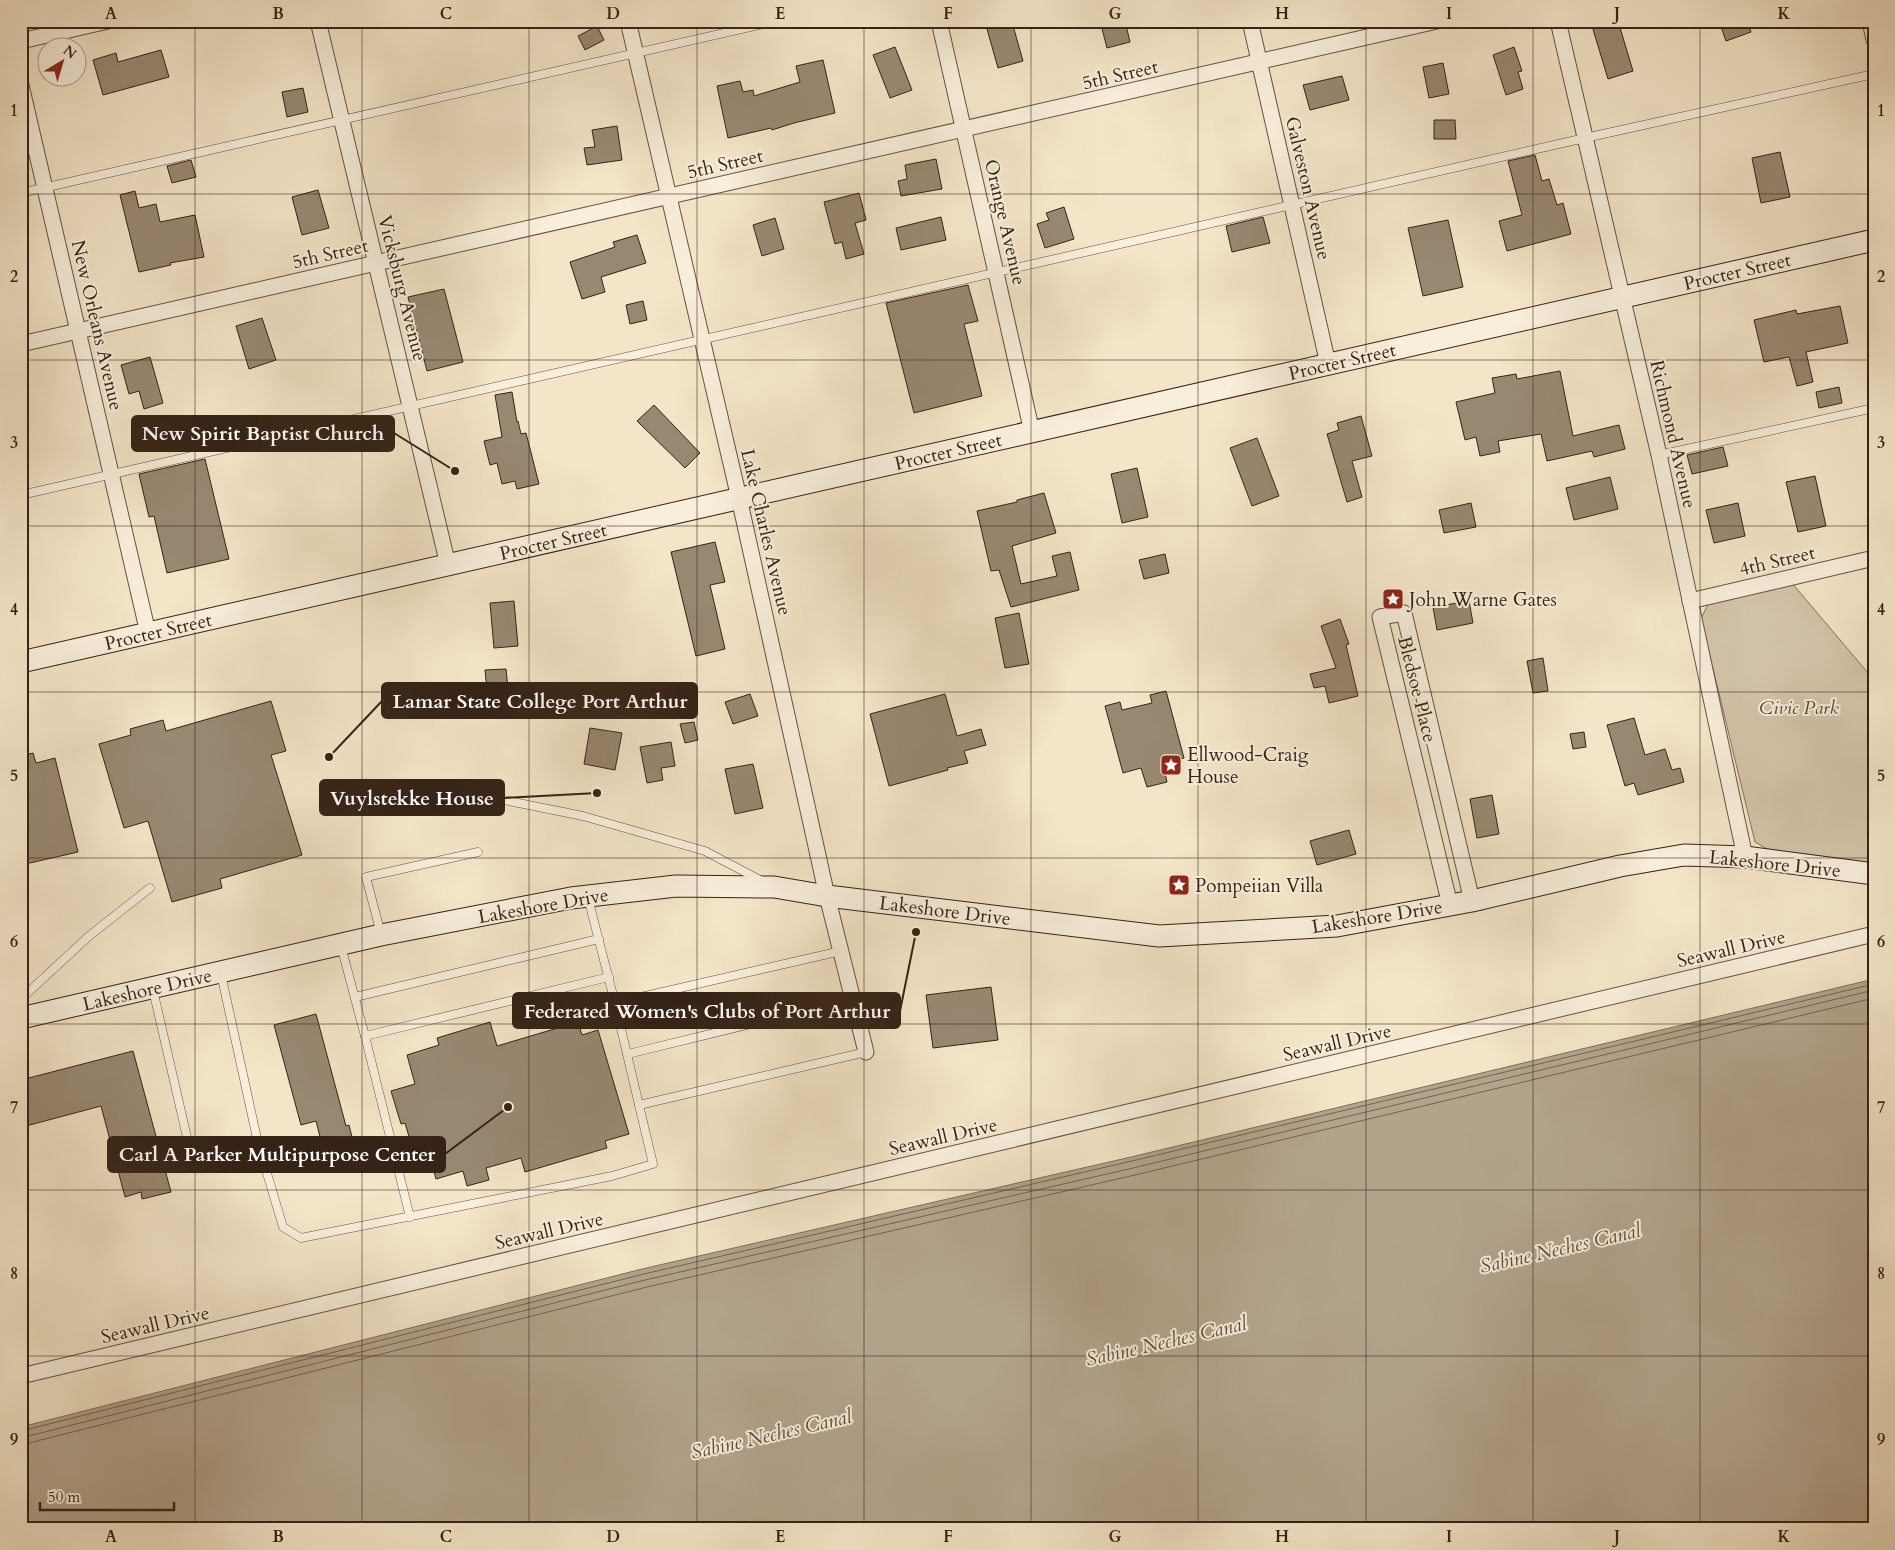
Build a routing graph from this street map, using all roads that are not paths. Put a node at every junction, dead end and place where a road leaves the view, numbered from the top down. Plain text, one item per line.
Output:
1 (108, 21) edge
2 (318, 21) edge
3 (628, 21) edge
4 (778, 21) edge
5 (939, 21) edge
6 (1250, 21) edge
7 (1437, 21) edge
8 (1558, 21) edge
9 (1870, 21) edge
10 (1874, 40) edge
11 (21, 41) edge
12 (636, 54) junction
13 (1259, 62) junction
14 (1874, 74) edge
15 (21, 85) edge
16 (341, 121) junction
17 (965, 130) junction
18 (1585, 138) junction
19 (46, 187) junction
20 (21, 193) edge
21 (669, 197) junction
22 (1292, 205) junction
23 (1874, 240) edge
24 (376, 264) junction
25 (997, 272) junction
26 (1622, 297) junction
27 (79, 330) junction
28 (702, 340) junction
29 (21, 344) edge
30 (1328, 364) junction
31 (411, 406) junction
32 (1874, 408) edge
33 (1032, 432) junction
34 (1659, 455) junction
35 (112, 474) junction
36 (21, 495) edge
37 (739, 498) junction
38 (1874, 558) edge
39 (448, 565) junction
40 (1690, 601) junction
41 (148, 633) junction
42 (21, 662) edge
43 (464, 792) dead end
44 (478, 852) dead end
45 (1745, 857) junction
46 (1874, 874) edge
47 (150, 888) dead end
48 (774, 888) junction
49 (588, 896) junction
50 (827, 896) junction
51 (1472, 900) junction
52 (1450, 905) junction
53 (1874, 934) edge
54 (381, 935) junction
55 (599, 940) junction
56 (341, 944) junction
57 (841, 952) junction
58 (220, 972) junction
59 (609, 977) junction
60 (152, 988) junction
61 (355, 996) junction
62 (21, 999) edge
63 (853, 999) junction
64 (615, 1003) junction
65 (21, 1018) edge
66 (365, 1036) junction
67 (866, 1052) joint
68 (628, 1054) junction
69 (639, 1105) junction
70 (258, 1143) junction
71 (410, 1217) junction
72 (21, 1376) edge

1 - 11 street
2 - 16 street, Vicksburg Avenue
3 - 12 street, Lake Charles Avenue
4 - 12 lane
5 - 17 street, Orange Avenue
6 - 13 street, Galveston Avenue
7 - 13 street, 5th Street
8 - 18 street, Richmond Avenue
9 - 10 street
12 - 16 lane
12 - 21 street, Lake Charles Avenue
13 - 17 street, 5th Street
13 - 22 street, Galveston Avenue
14 - 18 lane
15 - 19 street, New Orleans Avenue
16 - 19 lane
16 - 24 street, Vicksburg Avenue
17 - 21 street, 5th Street
17 - 25 street, Orange Avenue
18 - 22 lane
18 - 26 street, Richmond Avenue
19 - 20 lane
19 - 27 street, New Orleans Avenue
21 - 24 street, 5th Street
21 - 28 street, Lake Charles Avenue
22 - 25 lane
22 - 30 street, Galveston Avenue
23 - 26 main road, Procter Street
24 - 27 street, 5th Street
24 - 31 street, Vicksburg Avenue
25 - 28 lane
25 - 33 street, Orange Avenue
26 - 30 main road, Procter Street
26 - 34 street, Richmond Avenue
27 - 29 street, 5th Street
27 - 35 street, New Orleans Avenue
28 - 31 lane
28 - 37 street, Lake Charles Avenue
30 - 33 main road, Procter Street
31 - 35 lane
31 - 39 street, Vicksburg Avenue
32 - 34 lane
33 - 37 main road, Procter Street
34 - 40 street, Richmond Avenue
35 - 36 lane
35 - 41 street, New Orleans Avenue
37 - 39 main road, Procter Street
37 - 50 street, Lake Charles Avenue
38 - 40 street, 4th Street
39 - 41 main road, Procter Street
40 - 45 street, Richmond Avenue
41 - 42 main road, Procter Street
43 - 48 lane
44 - 54 lane
45 - 46 main road, Lakeshore Drive
45 - 51 main road, Lakeshore Drive
47 - 62 lane
48 - 49 main road, Lakeshore Drive
48 - 50 main road, Lakeshore Drive
49 - 54 main road, Lakeshore Drive
49 - 55 lane
50 - 52 main road, Lakeshore Drive
50 - 57 street, Lake Charles Avenue
51 - 52 main road, Lakeshore Drive
51 - 52 street, Bledsoe Place
53 - 72 street, Seawall Drive
54 - 56 main road, Lakeshore Drive
55 - 59 lane
55 - 61 lane
56 - 58 main road, Lakeshore Drive
56 - 61 lane
57 - 63 street, Lake Charles Avenue
57 - 64 lane
58 - 60 main road, Lakeshore Drive
58 - 70 lane
59 - 64 lane
59 - 66 lane
60 - 65 main road, Lakeshore Drive
60 - 70 lane
61 - 66 lane
63 - 67 street, Lake Charles Avenue
63 - 68 lane
64 - 68 lane
66 - 71 lane
67 - 69 lane
68 - 69 lane
69 - 71 lane
70 - 71 lane

